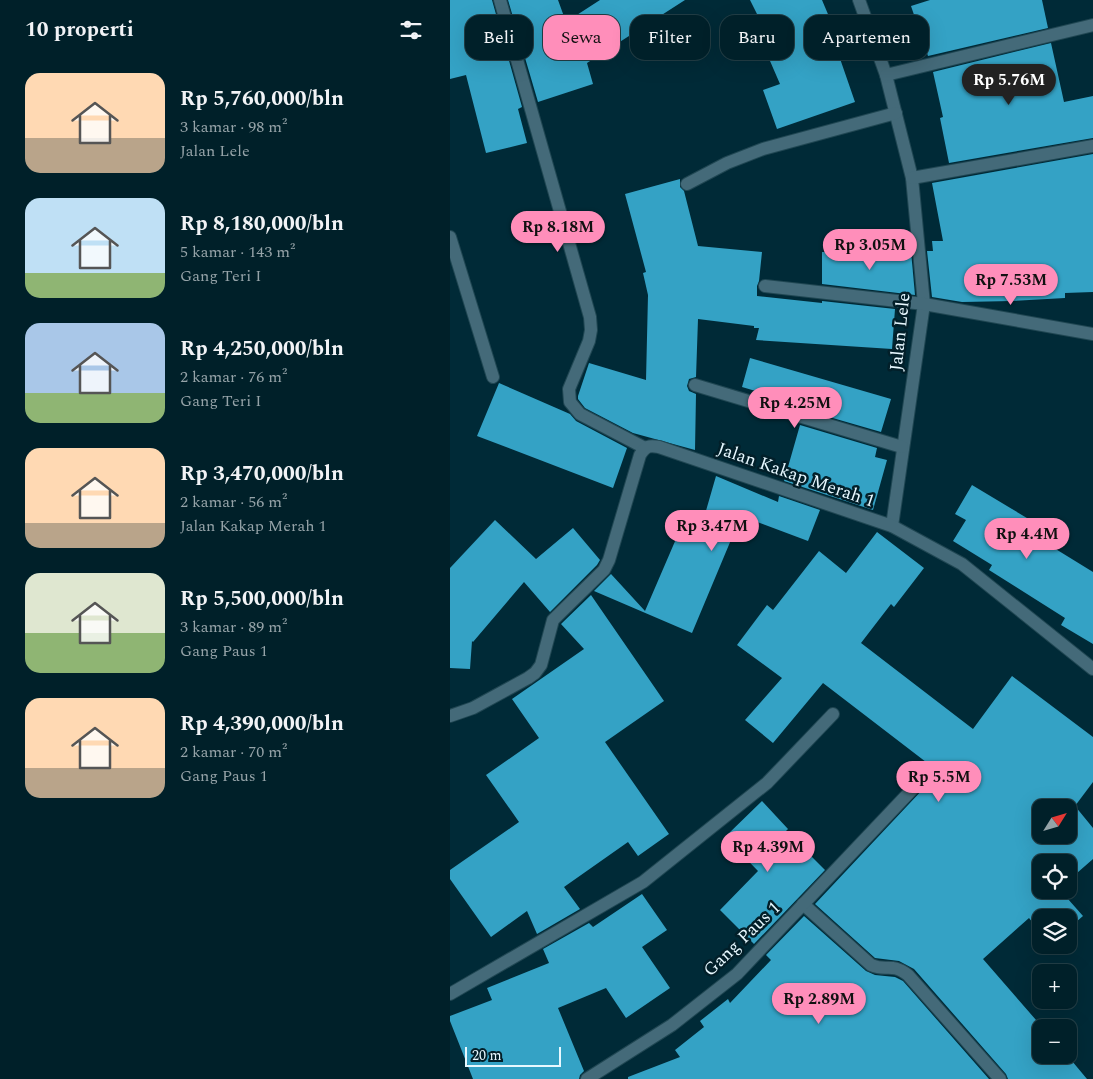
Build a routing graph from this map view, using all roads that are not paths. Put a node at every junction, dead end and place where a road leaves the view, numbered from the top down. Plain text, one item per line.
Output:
1 (500, 0) edge
2 (859, 0) edge
3 (1093, 25) edge
4 (886, 76) junction
5 (896, 113) junction
6 (1093, 146) edge
7 (912, 178) junction
8 (687, 184) dead end
9 (450, 236) edge
10 (765, 286) dead end
11 (924, 304) junction
12 (1093, 334) edge
13 (493, 376) dead end
14 (695, 385) dead end
15 (902, 447) junction
16 (645, 448) junction
17 (892, 526) junction
18 (1093, 669) edge
19 (833, 714) dead end
20 (450, 716) edge
21 (922, 779) dead end
22 (803, 904) junction
23 (450, 994) edge
24 (587, 1079) edge
25 (1000, 1079) edge

1 - 16 street
2 - 4 street, Jalan Lele
3 - 4 street
4 - 5 street, Jalan Lele
5 - 7 street, Jalan Lele
5 - 8 street
6 - 7 street
7 - 11 street, Jalan Lele
9 - 13 street
10 - 11 street
11 - 12 street
11 - 15 street, Jalan Lele
14 - 15 street
15 - 17 street, Jalan Lele
16 - 17 street, Jalan Kakap Merah 1
16 - 20 street
17 - 18 street, Jalan Kakap Merah 1
19 - 23 street
21 - 22 street, Gang Paus 1
22 - 24 street, Gang Paus 1
22 - 25 street

